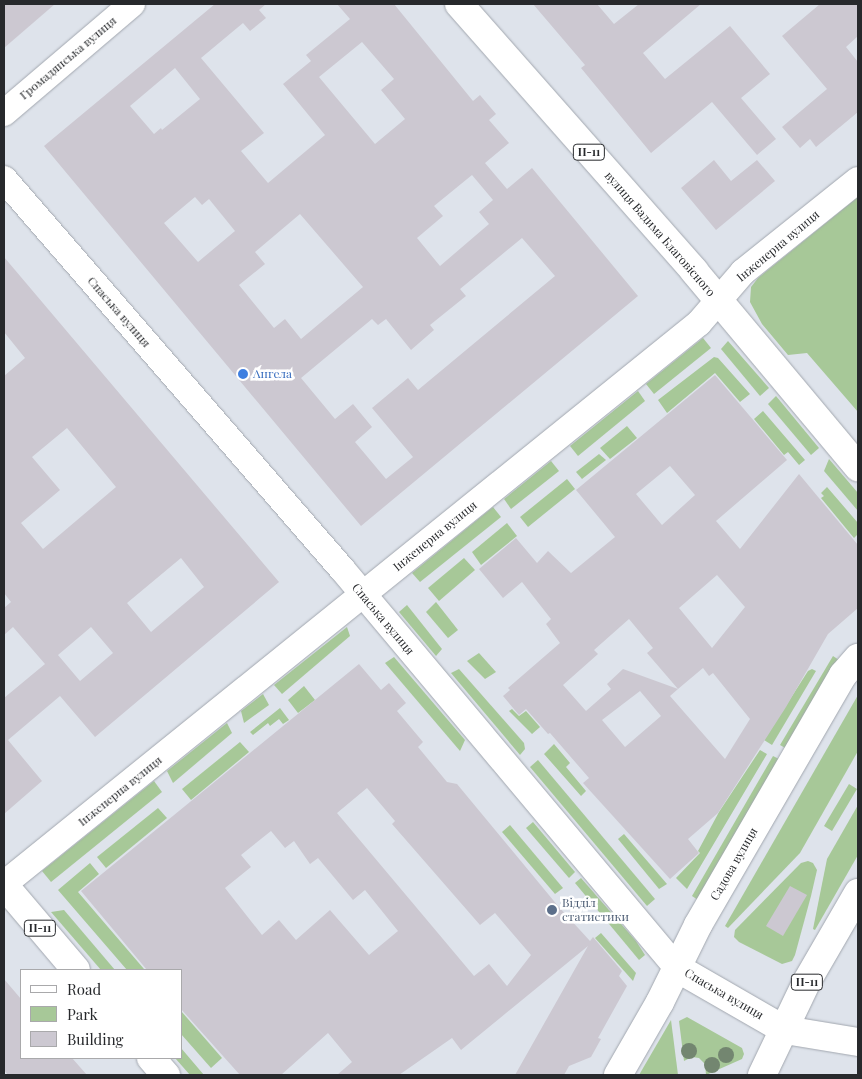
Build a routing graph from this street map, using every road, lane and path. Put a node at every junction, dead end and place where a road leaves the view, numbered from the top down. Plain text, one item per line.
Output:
1 (132, 4) edge
2 (459, 4) edge
3 (4, 113) edge
4 (4, 179) edge
5 (858, 180) edge
6 (718, 301) junction
7 (858, 467) edge
8 (363, 594) junction
9 (858, 658) edge
10 (4, 885) edge
11 (858, 893) edge
12 (677, 968) junction
13 (75, 969) edge
14 (785, 1030) junction
15 (858, 1042) edge
16 (152, 1059) edge
17 (166, 1075) edge
18 (618, 1075) edge
19 (762, 1075) edge

1 - 3 street, Громадянська вулиця
2 - 6 main road, вулиця Вадима Благовісного / Н-11
4 - 8 street, Спаська вулиця
5 - 6 street, Інженерна вулиця
6 - 7 main road, вулиця Вадима Благовісного / Н-11
6 - 8 street, Інженерна вулиця
8 - 10 street, Інженерна вулиця
8 - 12 street, Спаська вулиця
9 - 12 main road, Садова вулиця
10 - 13 main road, Н-11
11 - 14 main road, Н-11
12 - 14 main road, Спаська вулиця
12 - 18 main road, Садова вулиця
14 - 15 main road
14 - 19 main road, Н-11
16 - 17 main road

